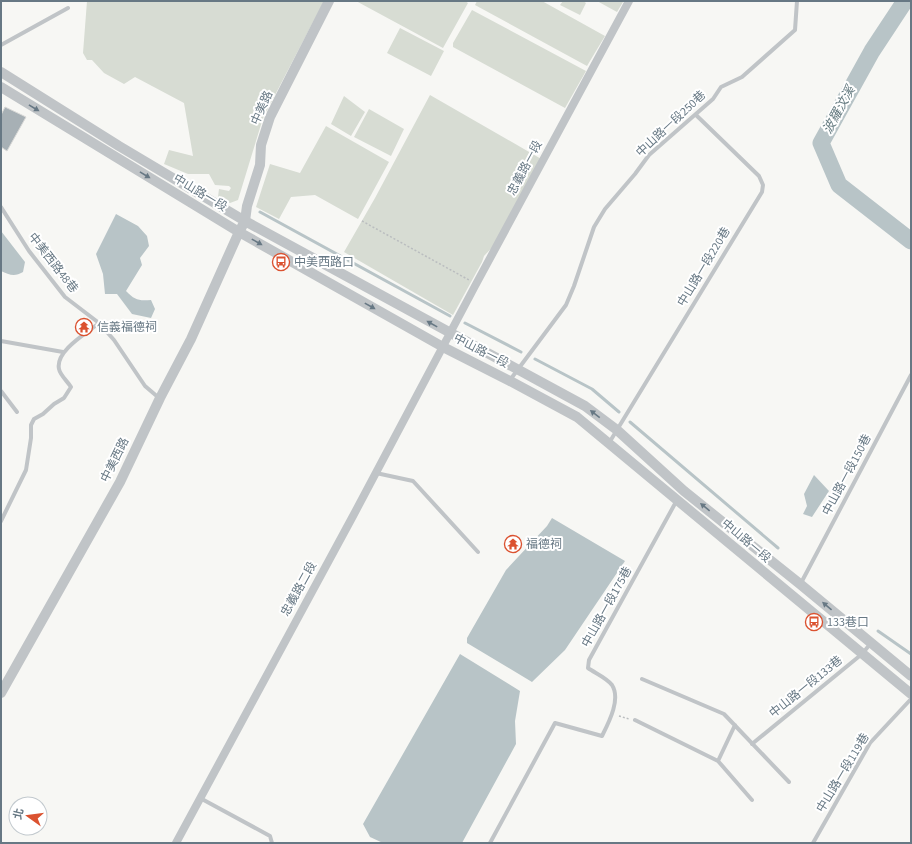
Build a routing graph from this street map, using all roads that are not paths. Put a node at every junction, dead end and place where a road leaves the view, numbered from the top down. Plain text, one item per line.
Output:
1 (329, 1) edge
2 (629, 1) edge
3 (797, 1) edge
4 (68, 8) dead end
5 (1, 45) edge
6 (1, 72) edge
7 (1, 87) edge
8 (28, 89) junction
9 (20, 99) junction
10 (696, 115) junction
11 (118, 146) junction
12 (112, 156) junction
13 (1, 208) edge
14 (245, 221) junction
15 (238, 232) junction
16 (99, 323) junction
17 (450, 334) junction
18 (1, 341) edge
19 (443, 346) junction
20 (63, 352) junction
21 (518, 369) junction
22 (911, 376) edge
23 (510, 381) junction
24 (1, 391) edge
25 (160, 398) junction
26 (17, 412) dead end
27 (616, 430) junction
28 (609, 443) junction
29 (376, 473) junction
30 (684, 491) junction
31 (677, 500) junction
32 (1, 521) edge
33 (478, 552) dead end
34 (800, 584) junction
35 (871, 642) junction
36 (862, 654) junction
37 (911, 676) edge
38 (642, 679) dead end
39 (1, 694) edge
40 (911, 694) edge
41 (911, 699) edge
42 (635, 720) road end
43 (735, 725) junction
44 (752, 744) junction
45 (718, 761) junction
46 (789, 782) dead end
47 (200, 798) junction
48 (752, 800) dead end
49 (176, 843) edge
50 (272, 843) edge
51 (490, 843) edge
52 (814, 843) edge

1 - 14 street, 中美路
2 - 17 street, 忠義路一段
3 - 10 lane, 中山路一段250巷
4 - 5 lane
6 - 8 street, 中山路一段
7 - 9 street, 中山路一段
8 - 9 street
8 - 11 street, 中山路一段
9 -> 12 street, 中山路一段
10 - 21 lane, 中山路一段250巷
10 - 27 lane, 中山路一段220巷
11 - 12 street
11 - 14 street, 中山路一段
12 -> 15 street, 中山路一段
13 - 16 lane, 中美西路48巷
14 - 15 street, 中美路
17 -> 14 street, 中山路一段
15 -> 19 street, 中山路一段
15 - 25 street, 中美西路
16 - 20 lane
16 - 25 lane, 中美西路48巷
17 - 19 street, 忠義路一段
17 - 21 street, 中山路一段
18 - 20 lane
19 - 23 street, 中山路一段
19 - 29 street, 忠義路二段
20 - 32 lane
21 - 23 lane, 中山路一段250巷
27 -> 21 street, 中山路一段
22 - 34 lane, 中山路一段150巷
23 - 28 street, 中山路一段
24 - 26 lane
25 - 39 street, 中美西路
27 - 28 lane, 中山路一段220巷
27 - 30 street, 中山路一段
28 - 31 street, 中山路一段
29 - 33 lane
29 - 47 street, 忠義路二段
30 - 31 lane, 中山路一段175巷
34 -> 30 street, 中山路一段
31 - 36 street, 中山路一段
31 - 51 lane, 中山路一段175巷
35 -> 34 street, 中山路一段
35 - 36 lane, 中山路一段133巷
35 - 37 street, 中山路一段
36 - 40 street, 中山路一段
36 - 44 lane, 中山路一段133巷
38 - 43 lane
41 - 52 lane, 中山路一段119巷
42 - 45 lane
43 - 44 lane
43 - 45 lane
44 - 46 lane
45 - 48 lane
47 - 49 street, 忠義路二段
47 - 50 lane

